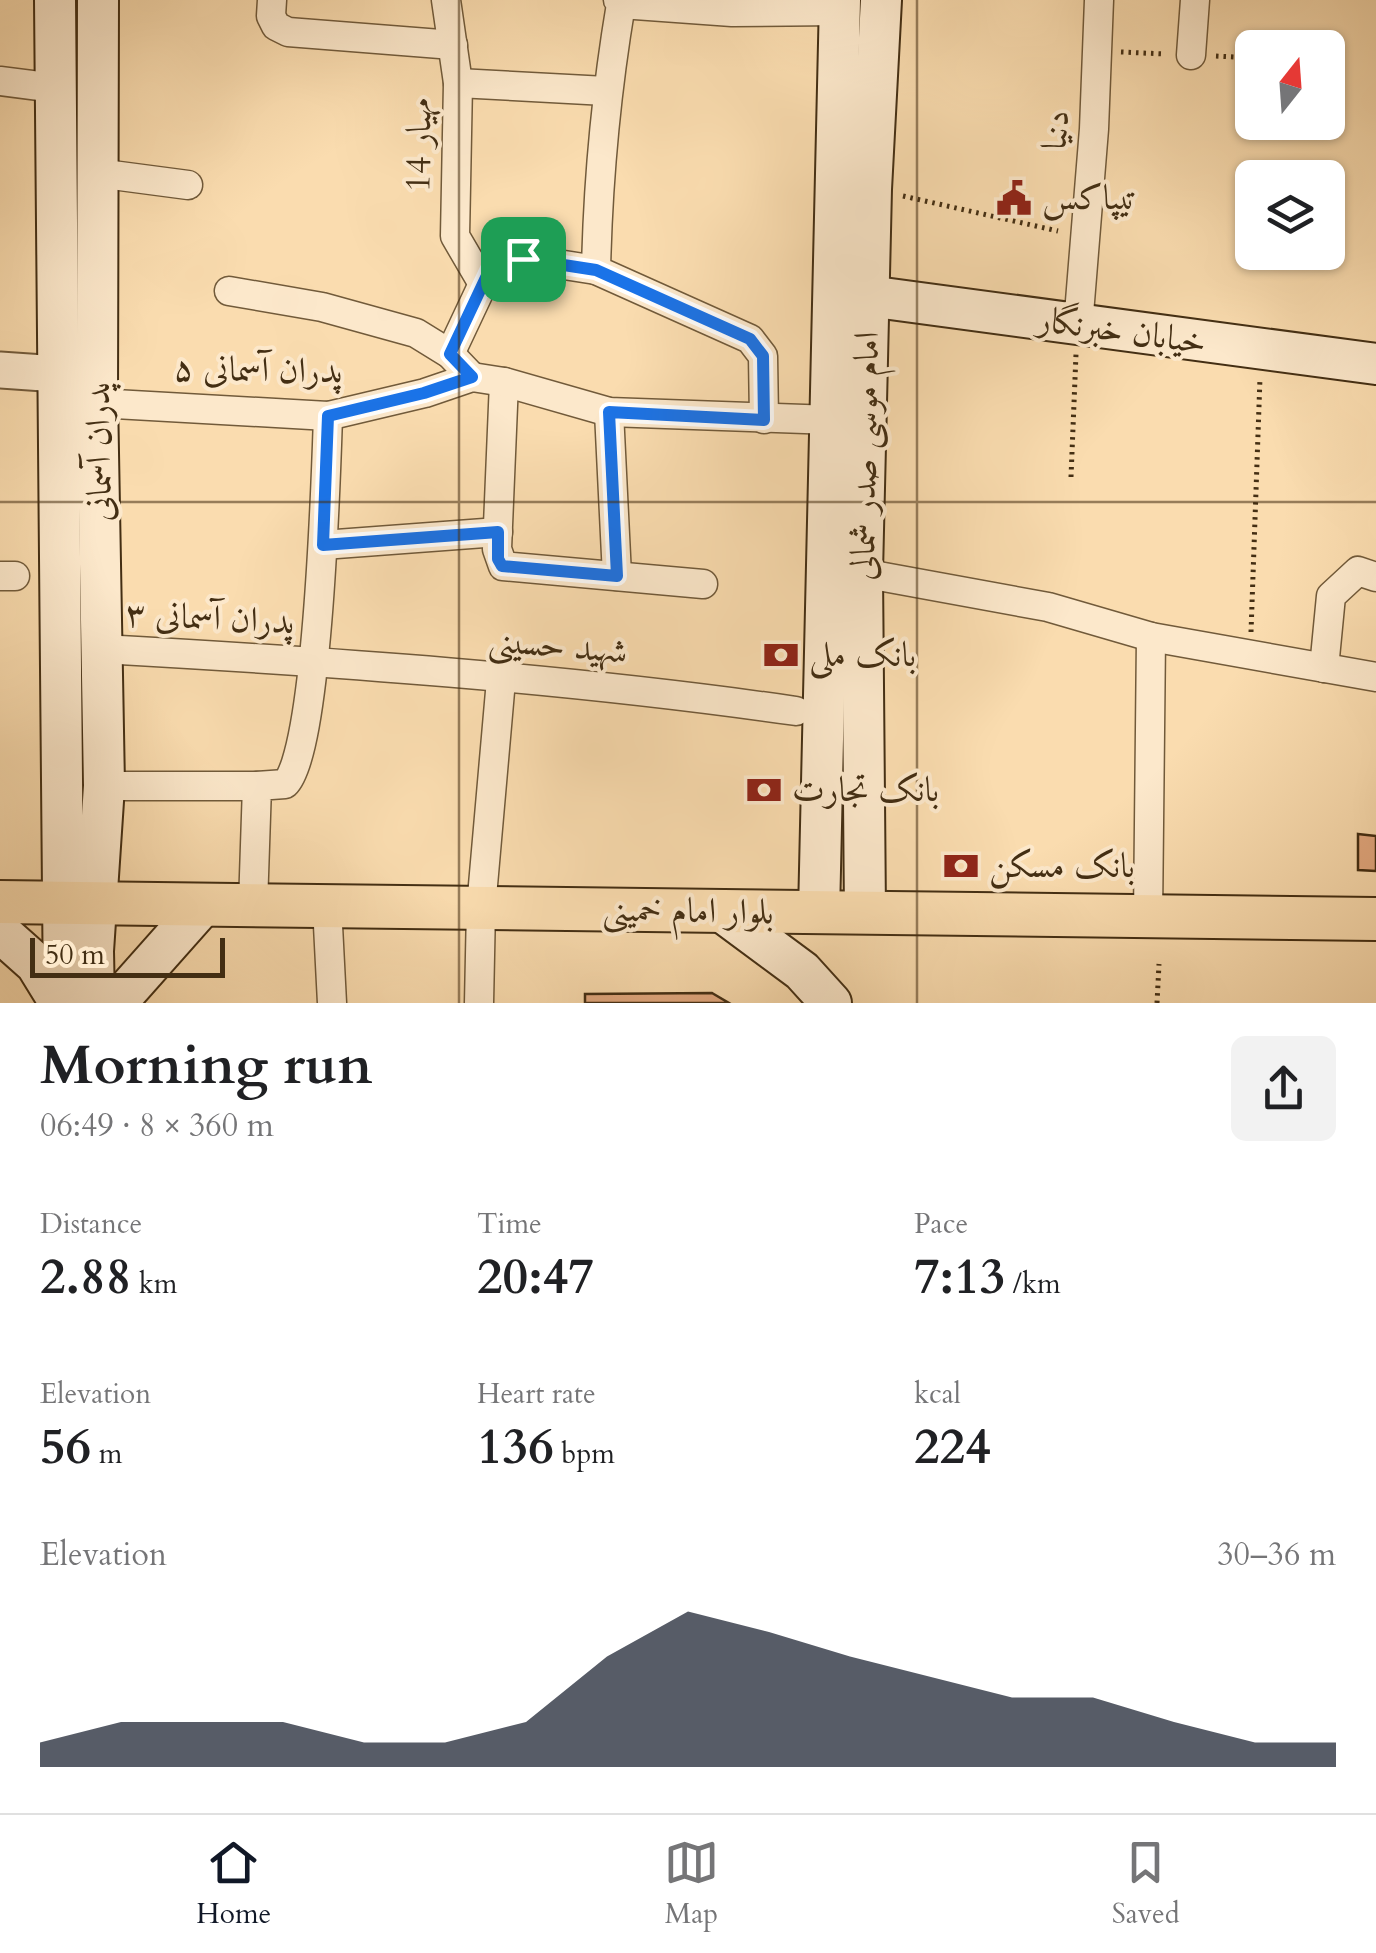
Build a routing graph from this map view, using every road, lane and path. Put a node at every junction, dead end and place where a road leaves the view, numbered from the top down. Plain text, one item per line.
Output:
1 (55, 0) edge
2 (98, 0) edge
3 (272, 0) edge
4 (446, 0) edge
5 (881, 0) edge
6 (1099, 0) edge
7 (1195, 0) edge
8 (620, 2) edge
9 (840, 6) edge
10 (453, 45) junction
11 (1190, 55) dead end
12 (0, 82) edge
13 (458, 83) junction
14 (56, 88) junction
15 (606, 91) junction
16 (97, 173) junction
17 (188, 185) dead end
18 (871, 189) junction
19 (1083, 237) junction
20 (596, 270) junction
21 (483, 284) junction
22 (229, 291) dead end
23 (868, 296) junction
24 (1078, 326) junction
25 (1262, 350) junction
26 (450, 354) junction
27 (1376, 364) edge
28 (0, 370) edge
29 (58, 374) junction
30 (472, 377) junction
31 (504, 382) junction
32 (97, 403) junction
33 (609, 412) junction
34 (328, 416) junction
35 (764, 420) junction
36 (832, 420) junction
37 (1070, 476) dead end
38 (498, 532) junction
39 (323, 545) junction
40 (862, 573) junction
41 (617, 576) junction
42 (1376, 577) edge
43 (703, 584) dead end
44 (1151, 637) junction
45 (102, 649) junction
46 (1251, 655) junction
47 (312, 661) junction
48 (1324, 668) junction
49 (1376, 677) edge
50 (502, 680) junction
51 (796, 711) dead end
52 (104, 786) junction
53 (257, 786) junction
54 (0, 902) edge
55 (79, 903) junction
56 (204, 905) junction
57 (253, 906) junction
58 (326, 906) junction
59 (481, 908) junction
60 (720, 912) junction
61 (820, 912) junction
62 (865, 913) junction
63 (1148, 917) junction
64 (1376, 920) edge
65 (0, 932) edge
66 (1159, 964) dead end
67 (62, 1003) edge
68 (94, 1003) edge
69 (116, 1003) edge
70 (332, 1003) edge
71 (479, 1003) edge
72 (831, 1003) edge
73 (1157, 1003) edge

1 - 14 main road, پدران آسمانی
2 - 16 main road, پدران آسمانی
3 - 10 street
4 - 10 street, مهیار 14
5 - 18 main road, امام موسی صدر شمالی
6 - 19 street, دنیا
7 - 11 street
8 - 9 street
8 - 15 street
9 - 36 main road, امام موسی صدر شمالی
10 - 13 street, مهیار 14
12 - 14 street
13 - 15 street
13 - 21 street, مهیار 14
14 - 29 main road, پدران آسمانی
15 - 20 street
16 - 17 street
16 - 32 main road, پدران آسمانی
18 - 19 path
18 - 23 main road, امام موسی صدر شمالی
19 - 24 street, دنیا
20 - 21 street
20 - 35 street
21 - 26 street
22 - 26 street
23 - 24 main road, خیابان خبرنگار
23 - 40 main road, امام موسی صدر شمالی
24 - 25 main road, خیابان خبرنگار
24 - 37 path
25 - 27 main road, خیابان خبرنگار
25 - 46 path
26 - 30 street
28 - 29 street
29 - 55 main road, پدران آسمانی
30 - 31 street
30 - 34 street, پدران آسمانی ۵
31 - 33 street
31 - 38 street
32 - 34 street, پدران آسمانی ۵
32 - 45 main road, پدران آسمانی
33 - 35 street
33 - 41 street
34 - 39 street
35 - 36 street
36 - 61 main road, امام موسی صدر شمالی
38 - 39 street
38 - 41 street
39 - 47 street
40 - 44 street
40 - 62 main road, امام موسی صدر شمالی
41 - 43 street
42 - 48 street
44 - 46 street
44 - 63 street
45 - 47 street, پدران آسمانی ۳
45 - 52 main road, پدران آسمانی
46 - 48 street
47 - 50 street, شهید حسینی
47 - 53 street
48 - 49 street
50 - 51 street, شهید حسینی
50 - 59 street
52 - 53 street
52 - 55 main road, پدران آسمانی
53 - 57 street
54 - 55 main road, بلوار امام خمینی
55 - 56 main road, بلوار امام خمینی
55 - 67 main road
55 - 68 main road
56 - 57 main road, بلوار امام خمینی
56 - 69 main road
57 - 58 main road, بلوار امام خمینی
58 - 59 main road, بلوار امام خمینی
58 - 70 street
59 - 60 main road, بلوار امام خمینی
59 - 71 street
60 - 61 main road, بلوار امام خمینی
60 - 72 main road
61 - 62 main road, بلوار امام خمینی
62 - 63 main road, بلوار امام خمینی
63 - 64 main road, بلوار امام خمینی
65 - 67 main road
66 - 73 path

